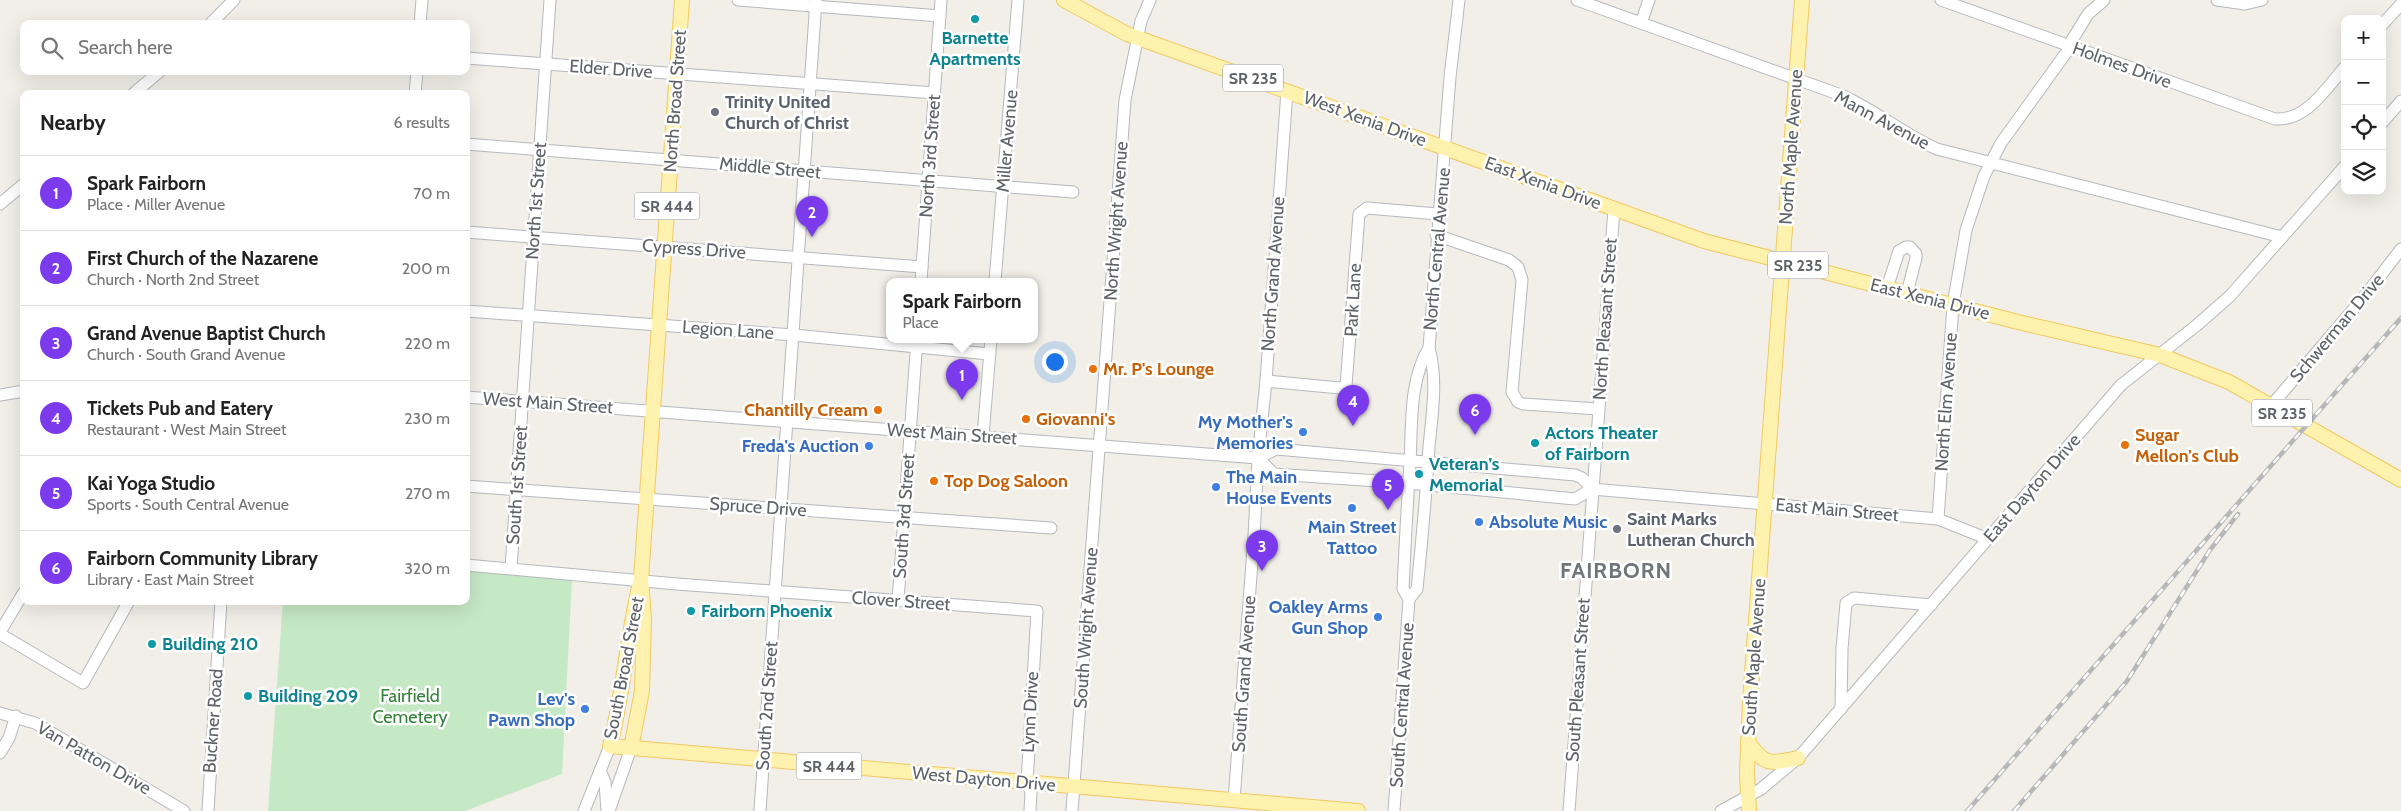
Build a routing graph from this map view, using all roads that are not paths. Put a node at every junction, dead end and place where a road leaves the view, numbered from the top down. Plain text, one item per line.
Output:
1 (234, 0) edge
2 (422, 0) edge
3 (550, 0) edge
4 (682, 0) edge
5 (738, 0) edge
6 (941, 0) edge
7 (1018, 0) edge
8 (1064, 0) edge
9 (1150, 0) edge
10 (1459, 0) edge
11 (1577, 0) edge
12 (1649, 0) edge
13 (1802, 0) edge
14 (1941, 0) edge
15 (2104, 0) edge
16 (2217, 0) edge
17 (2262, 0) edge
18 (816, 3) edge
19 (2401, 4) edge
20 (940, 16) junction
21 (214, 20) edge
22 (420, 20) edge
23 (2386, 21) edge
24 (1641, 23) junction
25 (1138, 37) junction
26 (2070, 46) junction
27 (470, 58) edge
28 (546, 64) junction
29 (2341, 71) edge
30 (677, 74) junction
31 (155, 75) edge
32 (417, 75) edge
33 (1796, 79) junction
34 (810, 85) junction
35 (137, 90) edge
36 (415, 90) edge
37 (1287, 91) junction
38 (934, 93) junction
39 (2401, 101) edge
40 (2386, 118) edge
41 (470, 144) edge
42 (1445, 148) junction
43 (540, 150) junction
44 (670, 160) junction
45 (1990, 163) junction
46 (804, 171) junction
47 (2341, 171) edge
48 (928, 181) junction
49 (20, 187) edge
50 (1003, 187) junction
51 (1073, 192) dead end
52 (0, 204) edge
53 (1614, 209) junction
54 (1438, 214) junction
55 (470, 232) edge
56 (1436, 235) junction
57 (534, 237) junction
58 (2282, 237) junction
59 (664, 247) junction
60 (2401, 248) edge
61 (798, 257) junction
62 (1783, 261) junction
63 (922, 267) junction
64 (921, 278) edge
65 (996, 278) edge
66 (1887, 288) junction
67 (1907, 293) junction
68 (1953, 305) junction
69 (470, 311) edge
70 (529, 315) junction
71 (659, 325) junction
72 (794, 335) junction
73 (886, 341) edge
74 (916, 343) edge
75 (991, 343) edge
76 (1429, 348) junction
77 (990, 354) junction
78 (2160, 354) junction
79 (1266, 382) junction
80 (20, 392) edge
81 (0, 395) edge
82 (470, 397) edge
83 (523, 402) junction
84 (2271, 406) junction
85 (1598, 408) junction
86 (653, 411) junction
87 (788, 421) junction
88 (910, 431) junction
89 (983, 436) junction
90 (1100, 445) junction
91 (1258, 458) junction
92 (1410, 459) junction
93 (1429, 461) junction
94 (2401, 480) edge
95 (1408, 483) junction
96 (1428, 485) junction
97 (470, 486) edge
98 (1592, 489) junction
99 (517, 490) junction
100 (647, 500) junction
101 (1765, 503) junction
102 (781, 508) junction
103 (904, 516) junction
104 (1938, 519) junction
105 (1051, 528) dead end
106 (1988, 539) junction
107 (470, 565) edge
108 (511, 568) junction
109 (641, 580) junction
110 (775, 591) junction
111 (20, 599) edge
112 (898, 600) junction
113 (1409, 600) junction
114 (128, 605) edge
115 (221, 605) edge
116 (1931, 605) junction
117 (1037, 611) joint
118 (0, 633) edge
119 (1842, 709) junction
120 (0, 713) edge
121 (16, 716) junction
122 (1748, 742) junction
123 (610, 746) junction
124 (631, 748) junction
125 (0, 754) edge
126 (1798, 758) junction
127 (763, 760) junction
128 (600, 770) junction
129 (1027, 783) junction
130 (1074, 786) junction
131 (1234, 800) junction
132 (1748, 804) edge
133 (184, 811) edge
134 (208, 811) edge
135 (584, 811) edge
136 (608, 811) edge
137 (760, 811) edge
138 (1030, 811) edge
139 (1072, 811) edge
140 (1358, 811) edge
141 (1394, 811) edge
142 (1569, 811) edge
143 (1720, 811) edge

1 - 21 street
2 - 22 street
3 - 28 street, North 1st Street
4 - 30 main road, North Broad Street / SR 444
5 - 18 street
6 - 20 street, North 3rd Street
7 - 50 street, Miller Avenue
8 - 25 main road, West Xenia Drive / SR 235
9 - 25 street, North Wright Avenue
10 - 42 street, North Central Avenue
11 - 24 street, Mann Avenue
12 - 24 street
13 - 33 main road, North Maple Avenue
14 - 26 street, Holmes Drive
15 - 26 street, North Elm Avenue
16 - 17 street
18 - 20 street
18 - 34 street, South 2nd Street
19 - 23 street
20 - 38 street, North 3rd Street
24 - 33 street, Mann Avenue
25 - 37 main road, West Xenia Drive / SR 235
25 - 90 street, North Wright Avenue
26 - 29 street, Holmes Drive
26 - 45 street, North Elm Avenue
27 - 28 street, Elder Drive
28 - 30 street, Elder Drive
28 - 43 street, North 1st Street
30 - 34 street, Elder Drive
30 - 44 main road, North Broad Street / SR 444
31 - 35 street
32 - 36 street
33 - 45 street, Mann Avenue
33 - 62 main road, North Maple Avenue
34 - 38 street, Elder Drive
34 - 46 street, South 2nd Street
37 - 42 main road, West Xenia Drive / SR 235
37 - 79 street, North Grand Avenue
38 - 48 street, North 3rd Street
39 - 40 street
41 - 43 street, Middle Street
42 - 53 main road, East Xenia Drive / SR 235
42 - 54 street, North Central Avenue
43 - 44 street, Middle Street
43 - 57 street, North 1st Street
44 - 46 street, Middle Street
44 - 59 main road, North Broad Street / SR 444
45 - 58 street, Mann Avenue
45 - 68 street, North Elm Avenue
46 - 48 street, Middle Street
46 - 61 street, South 2nd Street
47 - 58 street, East Dayton Drive
48 - 50 street, Middle Street
48 - 63 street, North 3rd Street
49 - 52 street
50 - 51 street, Middle Street
50 - 65 street, Miller Avenue
53 - 62 main road, East Xenia Drive / SR 235
53 - 85 street, North Pleasant Street
54 - 56 street, North Central Avenue
54 - 79 street, Park Lane
55 - 57 street, Cypress Drive
56 - 76 street, North Central Avenue
56 - 85 street
57 - 59 street, Cypress Drive
57 - 70 street, North 1st Street
58 - 78 street, East Dayton Drive
59 - 61 street, Cypress Drive
59 - 71 main road, North Broad Street / SR 444
60 - 84 street, Schwerman Drive
61 - 63 street, Cypress Drive
61 - 72 street, South 2nd Street
62 - 66 main road, East Xenia Drive / SR 235
62 - 101 main road, North Maple Avenue
63 - 64 street, North 3rd Street
66 - 67 main road, East Xenia Drive / SR 235
66 - 67 street
67 - 68 main road, East Xenia Drive / SR 235
68 - 78 main road, East Xenia Drive / SR 235
68 - 104 street, North Elm Avenue
69 - 70 street, Legion Lane
70 - 71 street, Legion Lane
70 - 83 street, North 1st Street
71 - 72 street, Legion Lane
71 - 86 main road, North Broad Street / SR 444
72 - 73 street, Legion Lane
72 - 87 street, South 2nd Street
74 - 77 street, Legion Lane
74 - 88 street
75 - 77 street
76 - 92 street, North Central Avenue
76 - 93 street, North Central Avenue
77 - 89 street
78 - 84 main road, East Xenia Drive / SR 235
78 - 106 street, East Dayton Drive
79 - 91 street, North Grand Avenue
80 - 81 street
82 - 83 street, West Main Street
83 - 86 street, West Main Street
83 - 99 street, South 1st Street
84 - 94 main road, East Xenia Drive / SR 235
85 - 98 street, North Pleasant Street
86 - 87 street, West Main Street
86 - 100 main road, South Broad Street / SR 444
87 - 88 street, West Main Street
87 - 102 street, South 2nd Street
88 - 89 street, West Main Street
88 - 103 street, South 3rd Street
89 - 90 street, West Main Street
90 - 91 street, West Main Street
90 - 130 street, South Wright Avenue
91 - 92 street, West Main Street
91 - 95 street
91 - 131 street, South Grand Avenue
92 - 93 street
92 - 95 street, North Central Avenue
93 - 96 street, North Central Avenue
93 - 98 street
95 - 96 street, East Main Street
95 - 113 street, South Central Avenue
96 - 98 street, East Main Street
96 - 113 street, South Central Avenue
97 - 99 street, Spruce Drive
98 - 101 street, East Main Street
98 - 142 street, South Pleasant Street
99 - 100 street, Spruce Drive
99 - 108 street, South 1st Street
100 - 102 street, Spruce Drive
100 - 109 main road, South Broad Street / SR 444
101 - 104 street, East Main Street
101 - 122 main road, South Maple Avenue
102 - 103 street, Spruce Drive
102 - 110 street, South 2nd Street
103 - 105 street, Spruce Drive
103 - 112 street, South 3rd Street
104 - 106 street, East Main Street
106 - 116 street, East Dayton Drive
107 - 108 street, Clover Street
108 - 109 street, Clover Street
109 - 110 street, Clover Street
109 - 123 main road, South Broad Street / SR 444
109 - 124 main road, South Broad Street / SR 444
110 - 112 street, Clover Street
110 - 127 street, South 2nd Street
111 - 118 street
112 - 117 street, Clover Street
113 - 141 street, South Central Avenue
114 - 118 street
115 - 134 street, Buckner Road
116 - 119 street, East Dayton Drive
116 - 119 street
117 - 129 street, Lynn Drive
119 - 126 street, East Dayton Drive
120 - 121 street, Van Patton Drive
121 - 125 street
121 - 133 street, Van Patton Drive
122 - 126 main road
122 - 132 main road, South Maple Avenue
123 - 124 main road, West Dayton Drive / SR 444
123 - 128 street, South Broad Street
124 - 127 main road, West Dayton Drive / SR 444
124 - 136 street, South Broad Street
126 - 132 street, East Dayton Drive
127 - 129 main road, West Dayton Drive / SR 444
127 - 137 street, South 2nd Street
128 - 135 street, South Broad Street
128 - 136 street
129 - 130 main road, West Dayton Drive / SR 444
129 - 138 street, Lynn Drive
130 - 131 main road, West Dayton Drive / SR 444
130 - 139 street, South Wright Avenue
131 - 140 main road, West Dayton Drive / SR 444
132 - 143 street, East Dayton Drive

